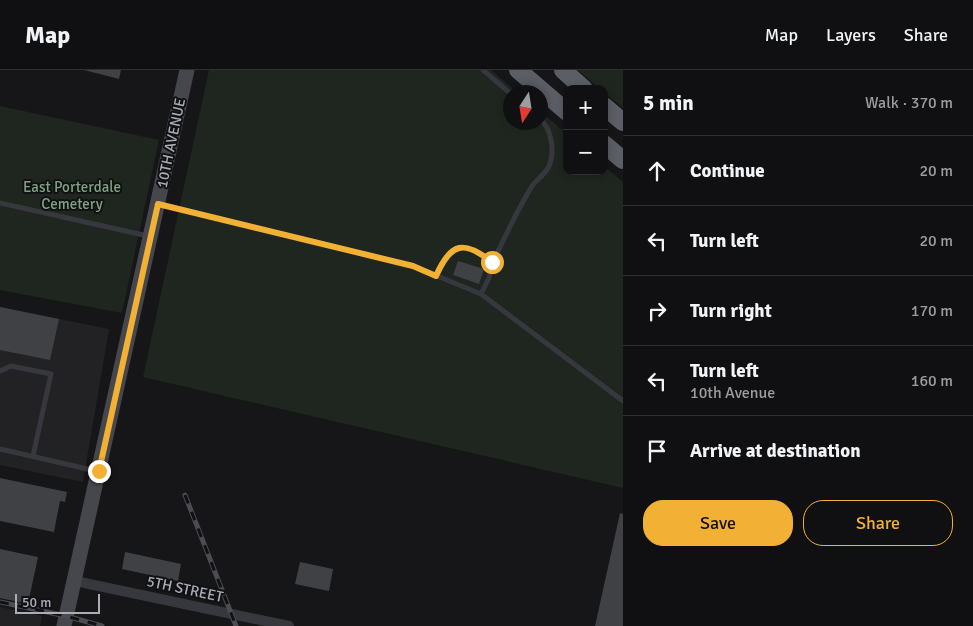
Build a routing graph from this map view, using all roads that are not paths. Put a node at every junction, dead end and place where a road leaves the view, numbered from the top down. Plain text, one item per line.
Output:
1 (187, 70) edge
2 (483, 70) edge
3 (518, 70) edge
4 (563, 70) edge
5 (580, 85) edge
6 (503, 87) edge
7 (563, 109) edge
8 (608, 109) edge
9 (623, 122) edge
10 (548, 130) edge
11 (608, 147) edge
12 (623, 160) edge
13 (0, 203) edge
14 (158, 204) junction
15 (151, 236) junction
16 (492, 262) junction
17 (436, 276) junction
18 (481, 294) junction
19 (0, 371) edge
20 (623, 402) edge
21 (0, 449) edge
22 (32, 456) junction
23 (99, 471) junction
24 (75, 581) junction
25 (64, 626) edge
26 (289, 626) edge

1 - 14 main road, 10TH AVENUE
2 - 6 lane
3 - 7 highway
4 - 5 highway
8 - 9 highway
10 - 16 lane
11 - 12 highway
13 - 15 lane
14 - 15 main road, 10TH AVENUE
14 - 17 lane
15 - 23 main road, 10TH AVENUE
16 - 17 lane
16 - 18 lane
17 - 18 lane
18 - 20 lane
19 - 22 lane
21 - 22 lane
22 - 23 lane
23 - 24 main road, 10TH AVENUE
24 - 25 main road, 10TH AVENUE
24 - 26 street, 5TH STREET

